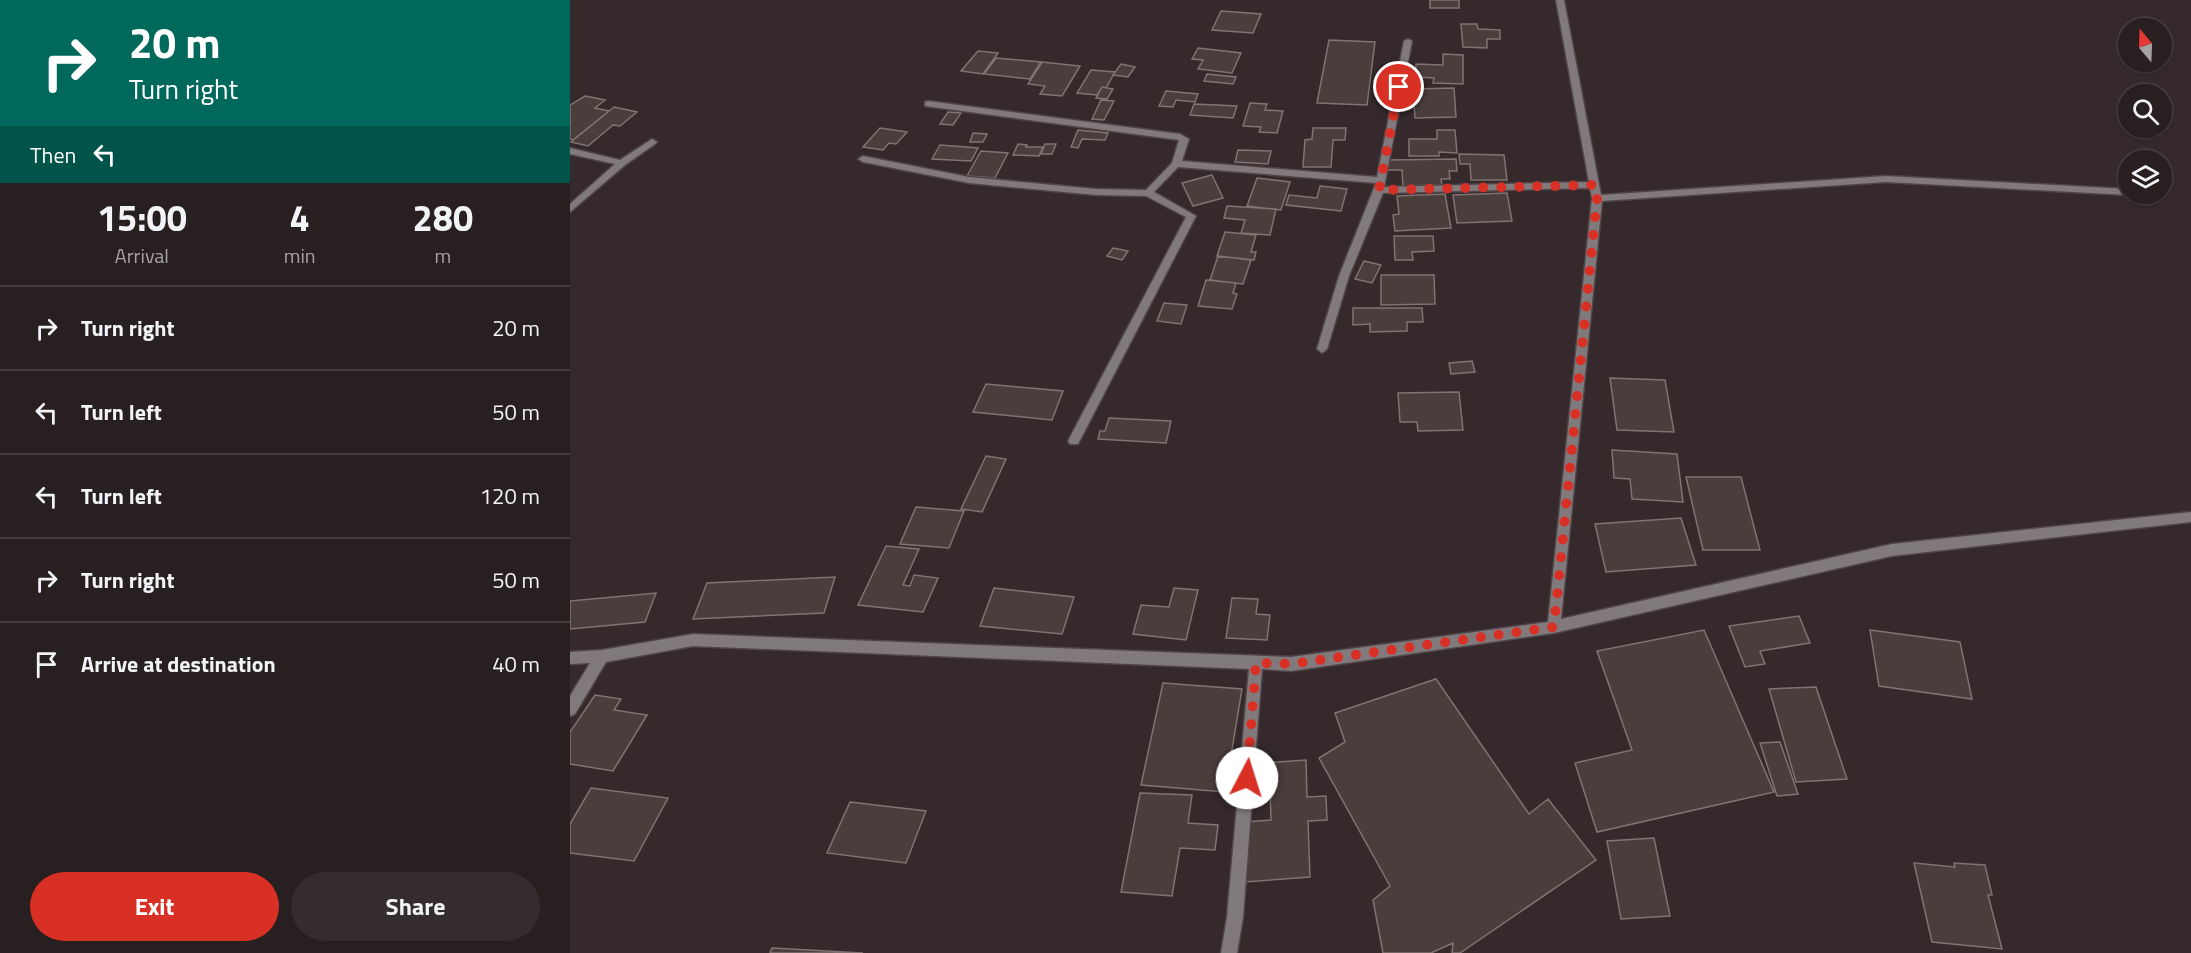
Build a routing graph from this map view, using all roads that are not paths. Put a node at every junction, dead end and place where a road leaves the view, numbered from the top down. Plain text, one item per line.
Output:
1 (1560, 0) edge
2 (1408, 40) dead end
3 (928, 104) dead end
4 (652, 142) dead end
5 (570, 151) edge
6 (863, 159) dead end
7 (622, 163) junction
8 (1178, 164) junction
9 (1380, 185) junction
10 (1595, 185) junction
11 (2118, 191) edge
12 (1148, 193) junction
13 (1597, 198) junction
14 (570, 209) edge
15 (1322, 349) dead end
16 (1074, 441) dead end
17 (2191, 516) edge
18 (1554, 627) junction
19 (602, 657) junction
20 (570, 658) edge
21 (1256, 663) junction
22 (570, 709) edge
23 (1229, 953) edge

1 - 10 street
2 - 9 street
3 - 8 street
4 - 7 street
5 - 7 street
6 - 12 street
7 - 14 street
8 - 9 street
8 - 12 street
9 - 10 street
9 - 15 street
10 - 13 street
11 - 13 street
12 - 16 street
13 - 18 street
17 - 18 street
18 - 21 street
19 - 20 street
19 - 21 street
19 - 22 street
21 - 23 street

